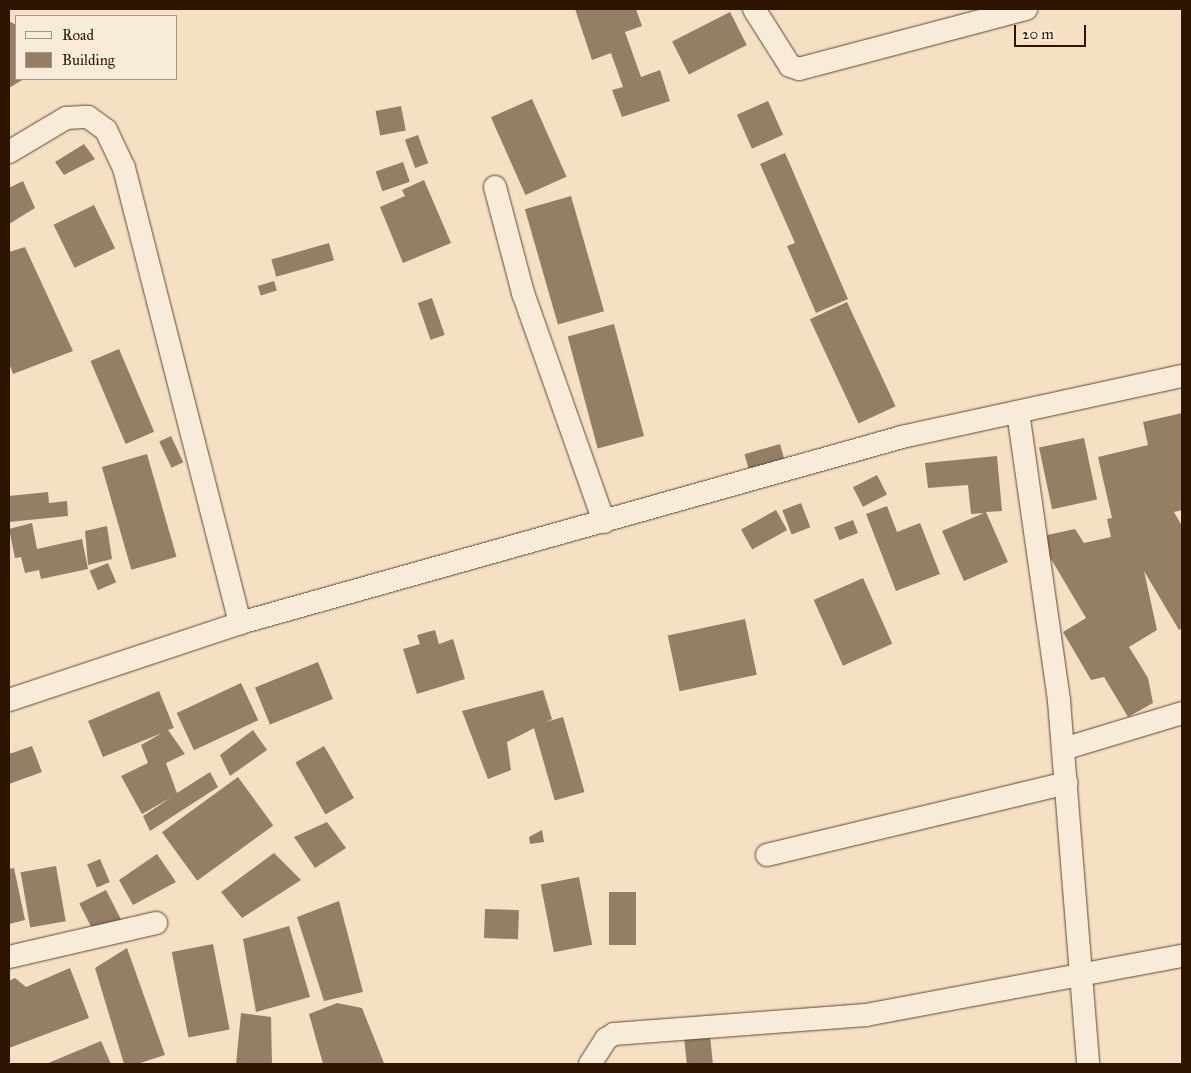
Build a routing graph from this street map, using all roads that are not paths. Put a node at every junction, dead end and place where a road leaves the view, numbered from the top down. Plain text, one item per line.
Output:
1 (754, 9) edge
2 (1026, 9) edge
3 (9, 152) edge
4 (495, 188) dead end
5 (1182, 376) edge
6 (1018, 412) junction
7 (604, 522) junction
8 (240, 623) junction
9 (9, 700) edge
10 (1182, 714) edge
11 (1063, 749) junction
12 (1066, 783) junction
13 (767, 855) dead end
14 (156, 924) dead end
15 (1182, 956) edge
16 (9, 957) edge
17 (1081, 978) junction
18 (590, 1064) edge
19 (1088, 1064) edge

1 - 2 street
3 - 8 street
4 - 7 street
5 - 6 street
6 - 7 street
6 - 11 street
7 - 8 street
8 - 9 street
10 - 11 street
11 - 12 street
12 - 13 street
12 - 17 street
14 - 16 street
15 - 17 street
17 - 18 street
17 - 19 street

